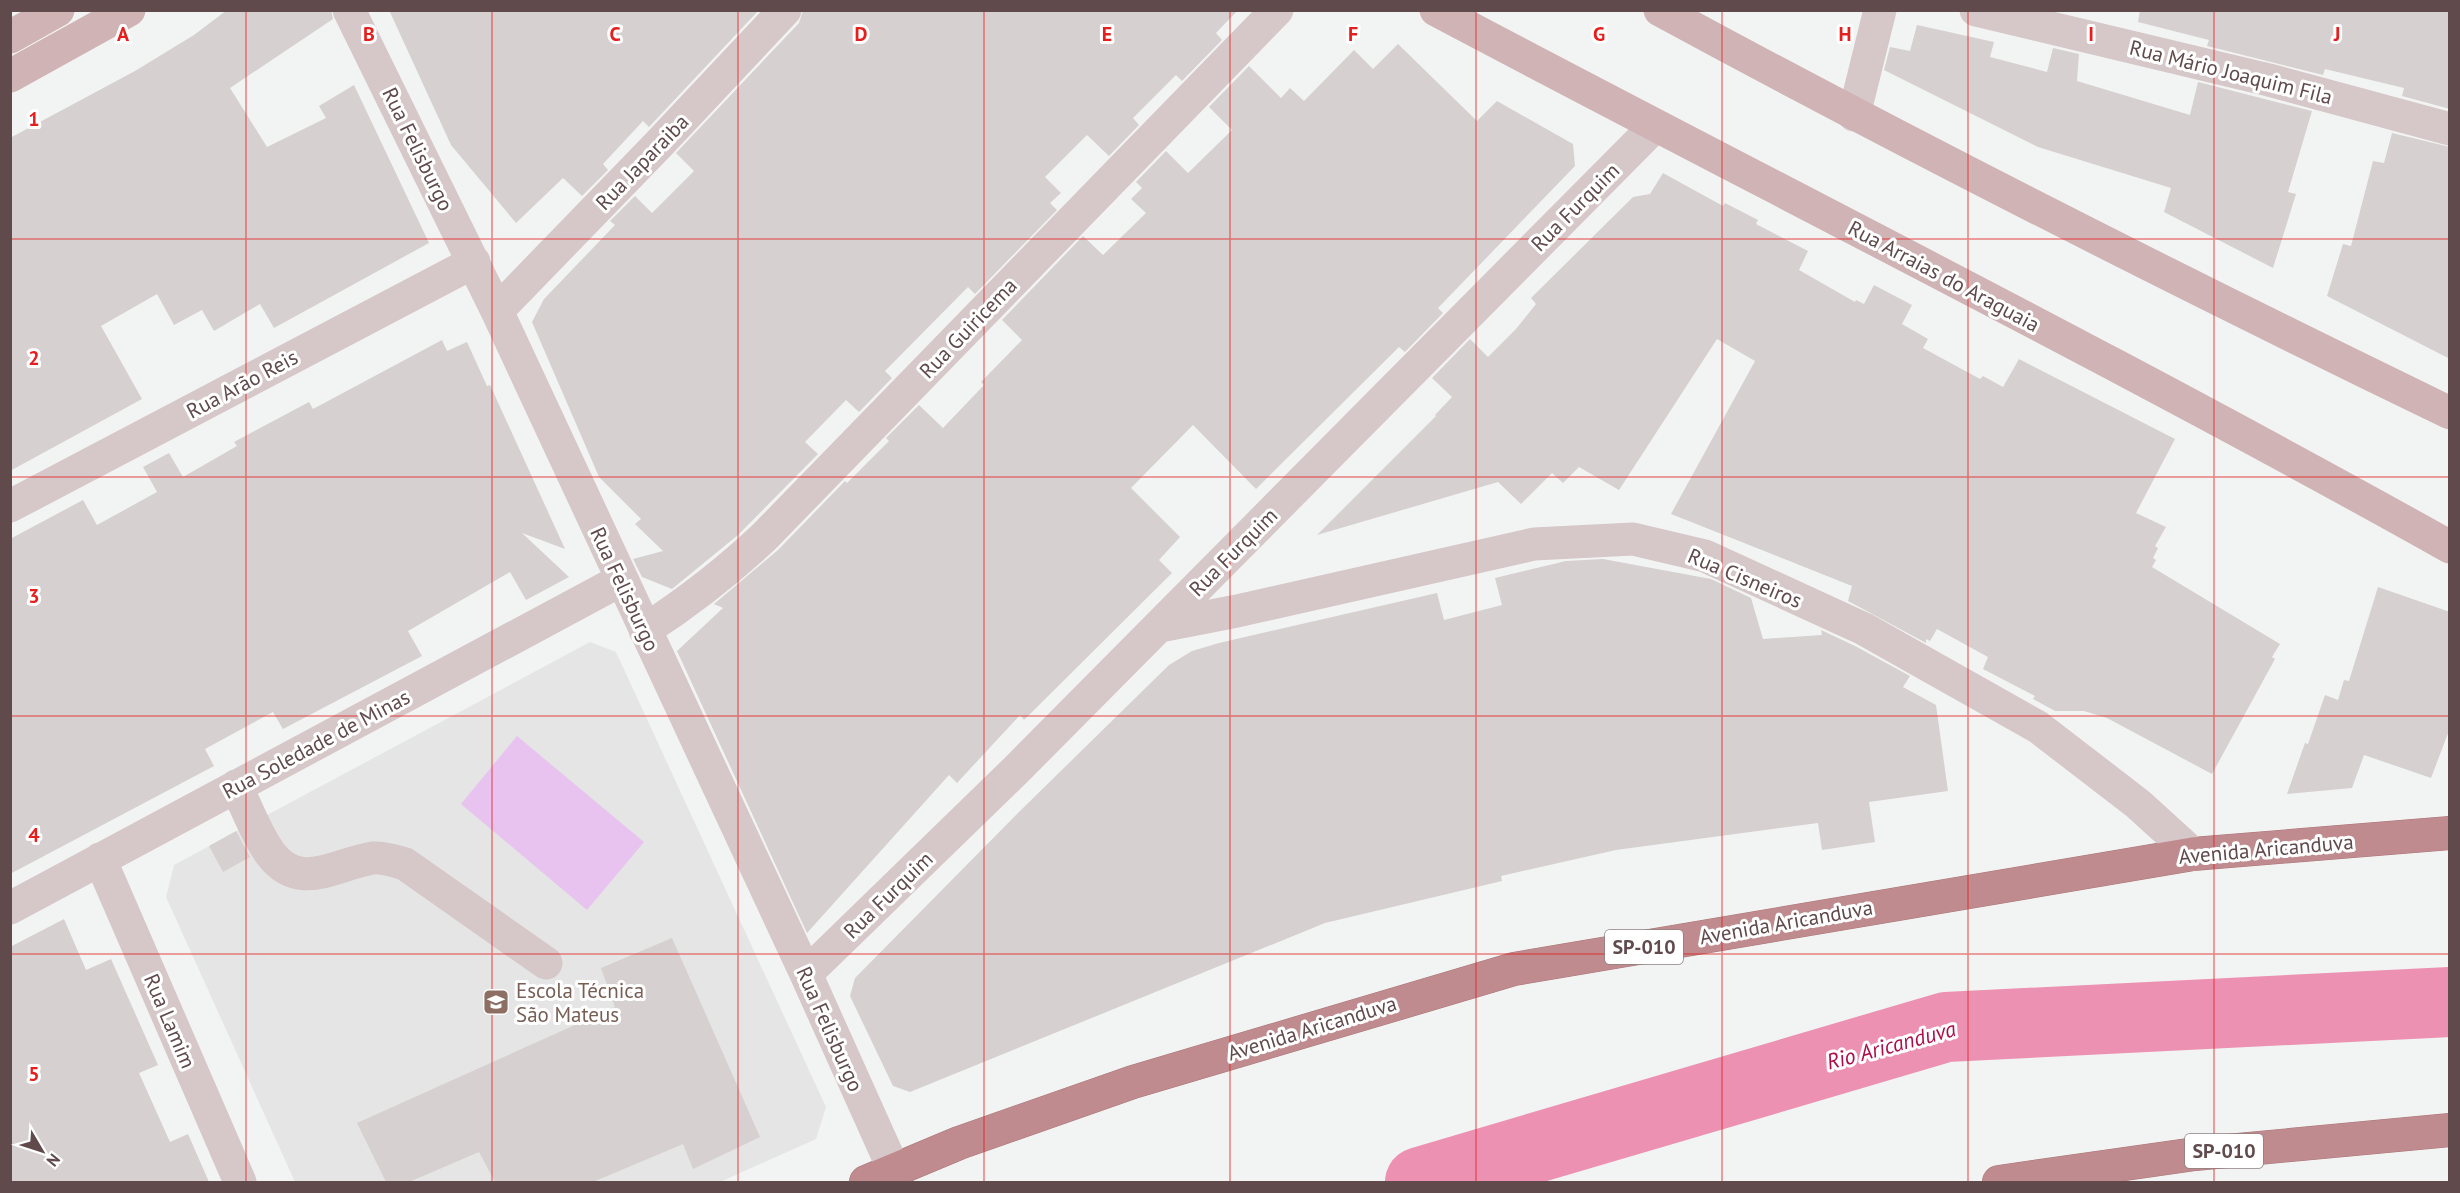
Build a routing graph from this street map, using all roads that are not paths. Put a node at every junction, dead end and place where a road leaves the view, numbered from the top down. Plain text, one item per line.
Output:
1 (58, 10) edge
2 (129, 10) edge
3 (349, 10) edge
4 (785, 10) edge
5 (1276, 10) edge
6 (1436, 10) edge
7 (1660, 10) edge
8 (1880, 10) edge
9 (1976, 10) edge
10 (10, 37) edge
11 (10, 76) edge
12 (1854, 115) junction
13 (1655, 126) junction
14 (2450, 129) edge
15 (474, 262) junction
16 (497, 311) junction
17 (2450, 414) edge
18 (10, 506) edge
19 (2450, 547) edge
20 (621, 580) junction
21 (1160, 626) junction
22 (645, 630) junction
23 (236, 786) junction
24 (2450, 834) edge
25 (2193, 854) junction
26 (100, 859) junction
27 (10, 908) edge
28 (546, 963) dead end
29 (806, 974) junction
30 (2450, 1130) edge
31 (880, 1176) edge
32 (240, 1182) edge
33 (1999, 1182) edge

1 - 10 main road
2 - 11 main road
3 - 15 street, Rua Felisburgo
4 - 16 street, Rua Japaraiba
5 - 22 street, Rua Guiricema
6 - 13 main road, Rua Arraias do Araguaia
7 - 12 main road
8 - 12 street
9 - 14 street, Rua Mário Joaquim Fila
12 - 17 main road
13 - 19 main road, Rua Arraias do Araguaia
13 - 21 street, Rua Furquim
15 - 16 street, Rua Felisburgo
15 - 18 street, Rua Arão Reis
16 - 20 street, Rua Felisburgo
20 - 22 street, Rua Felisburgo
20 - 23 street, Rua Soledade de Minas
21 - 25 street, Rua Cisneiros
21 - 29 street, Rua Furquim
22 - 29 street, Rua Felisburgo
23 - 26 street, Rua Soledade de Minas
23 - 28 street
24 - 25 highway, Avenida Aricanduva / SP-010
25 - 31 highway, Avenida Aricanduva / SP-010
26 - 27 street, Rua Soledade de Minas
26 - 32 street, Rua Lamim
29 - 31 street, Rua Felisburgo
30 - 33 highway, SP-010

